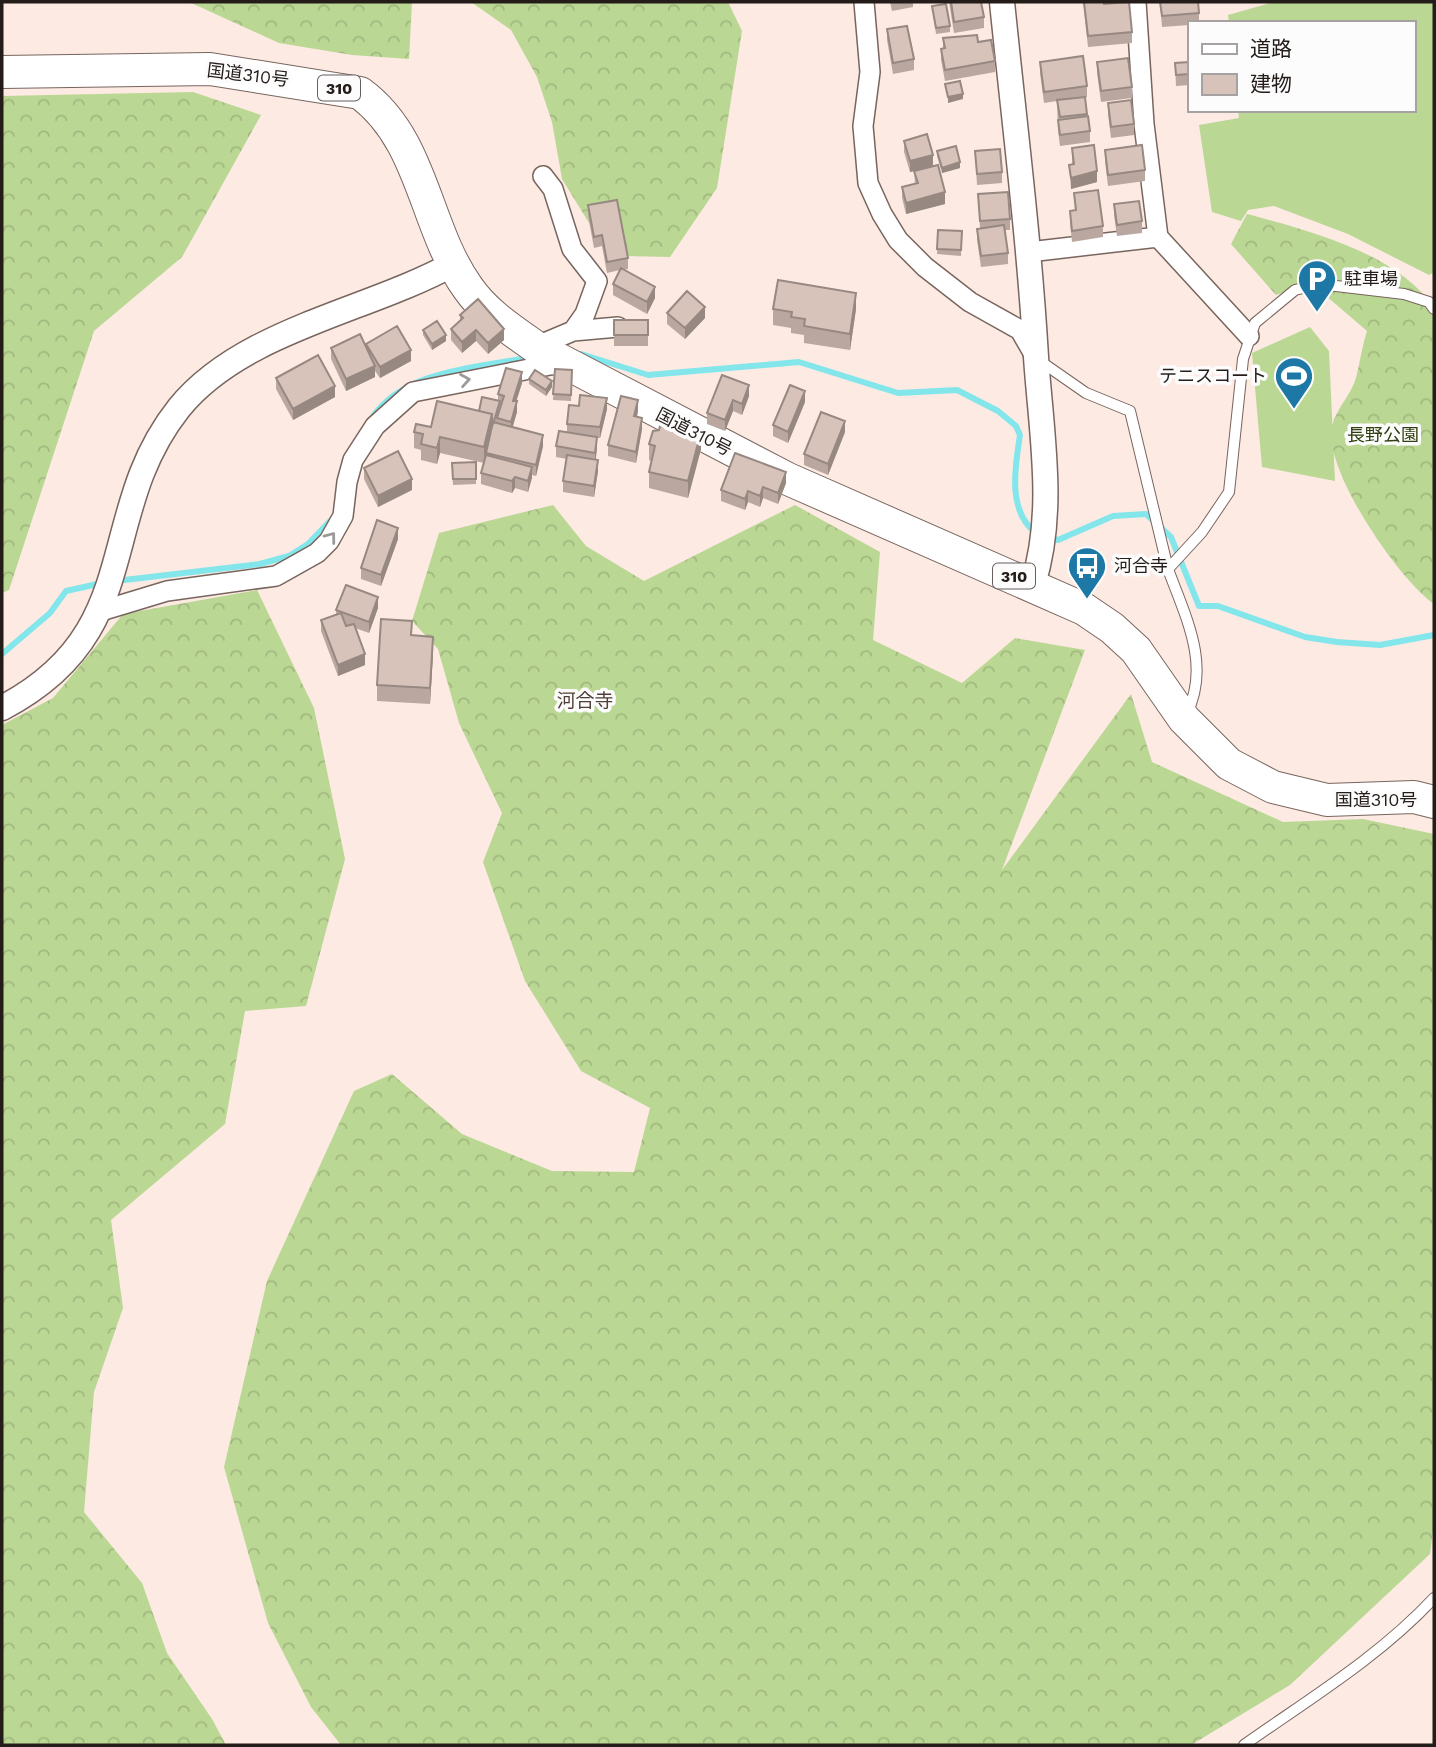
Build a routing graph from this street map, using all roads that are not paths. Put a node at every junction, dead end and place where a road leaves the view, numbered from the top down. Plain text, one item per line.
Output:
1 (864, 2) edge
2 (1002, 2) edge
3 (1136, 2) edge
4 (2, 72) edge
5 (543, 176) dead end
6 (1158, 237) junction
7 (1029, 252) junction
8 (453, 264) junction
9 (1434, 309) edge
10 (618, 327) edge
11 (573, 331) junction
12 (1249, 336) junction
13 (547, 355) junction
14 (1036, 359) junction
15 (1169, 568) junction
16 (1037, 570) junction
17 (103, 605) junction
18 (2, 708) edge
19 (1184, 719) junction
20 (1434, 802) edge
21 (1434, 1598) edge
22 (1244, 1745) edge

1 - 14 street
2 - 7 street
3 - 6 street
4 - 8 highway, 国道310号 / 310
5 - 11 street
6 - 7 street
6 - 12 street
7 - 14 street
8 - 13 highway, 国道310号 / 310
8 - 17 street
9 - 12 lane
10 - 11 street
11 - 13 street
12 - 15 lane
13 - 16 highway, 国道310号 / 310
17 -> 13 street
14 - 15 lane
14 - 16 street
15 - 19 lane
16 - 19 highway, 国道310号 / 310
17 - 18 street
19 - 20 highway, 国道310号 / 310
21 - 22 lane

